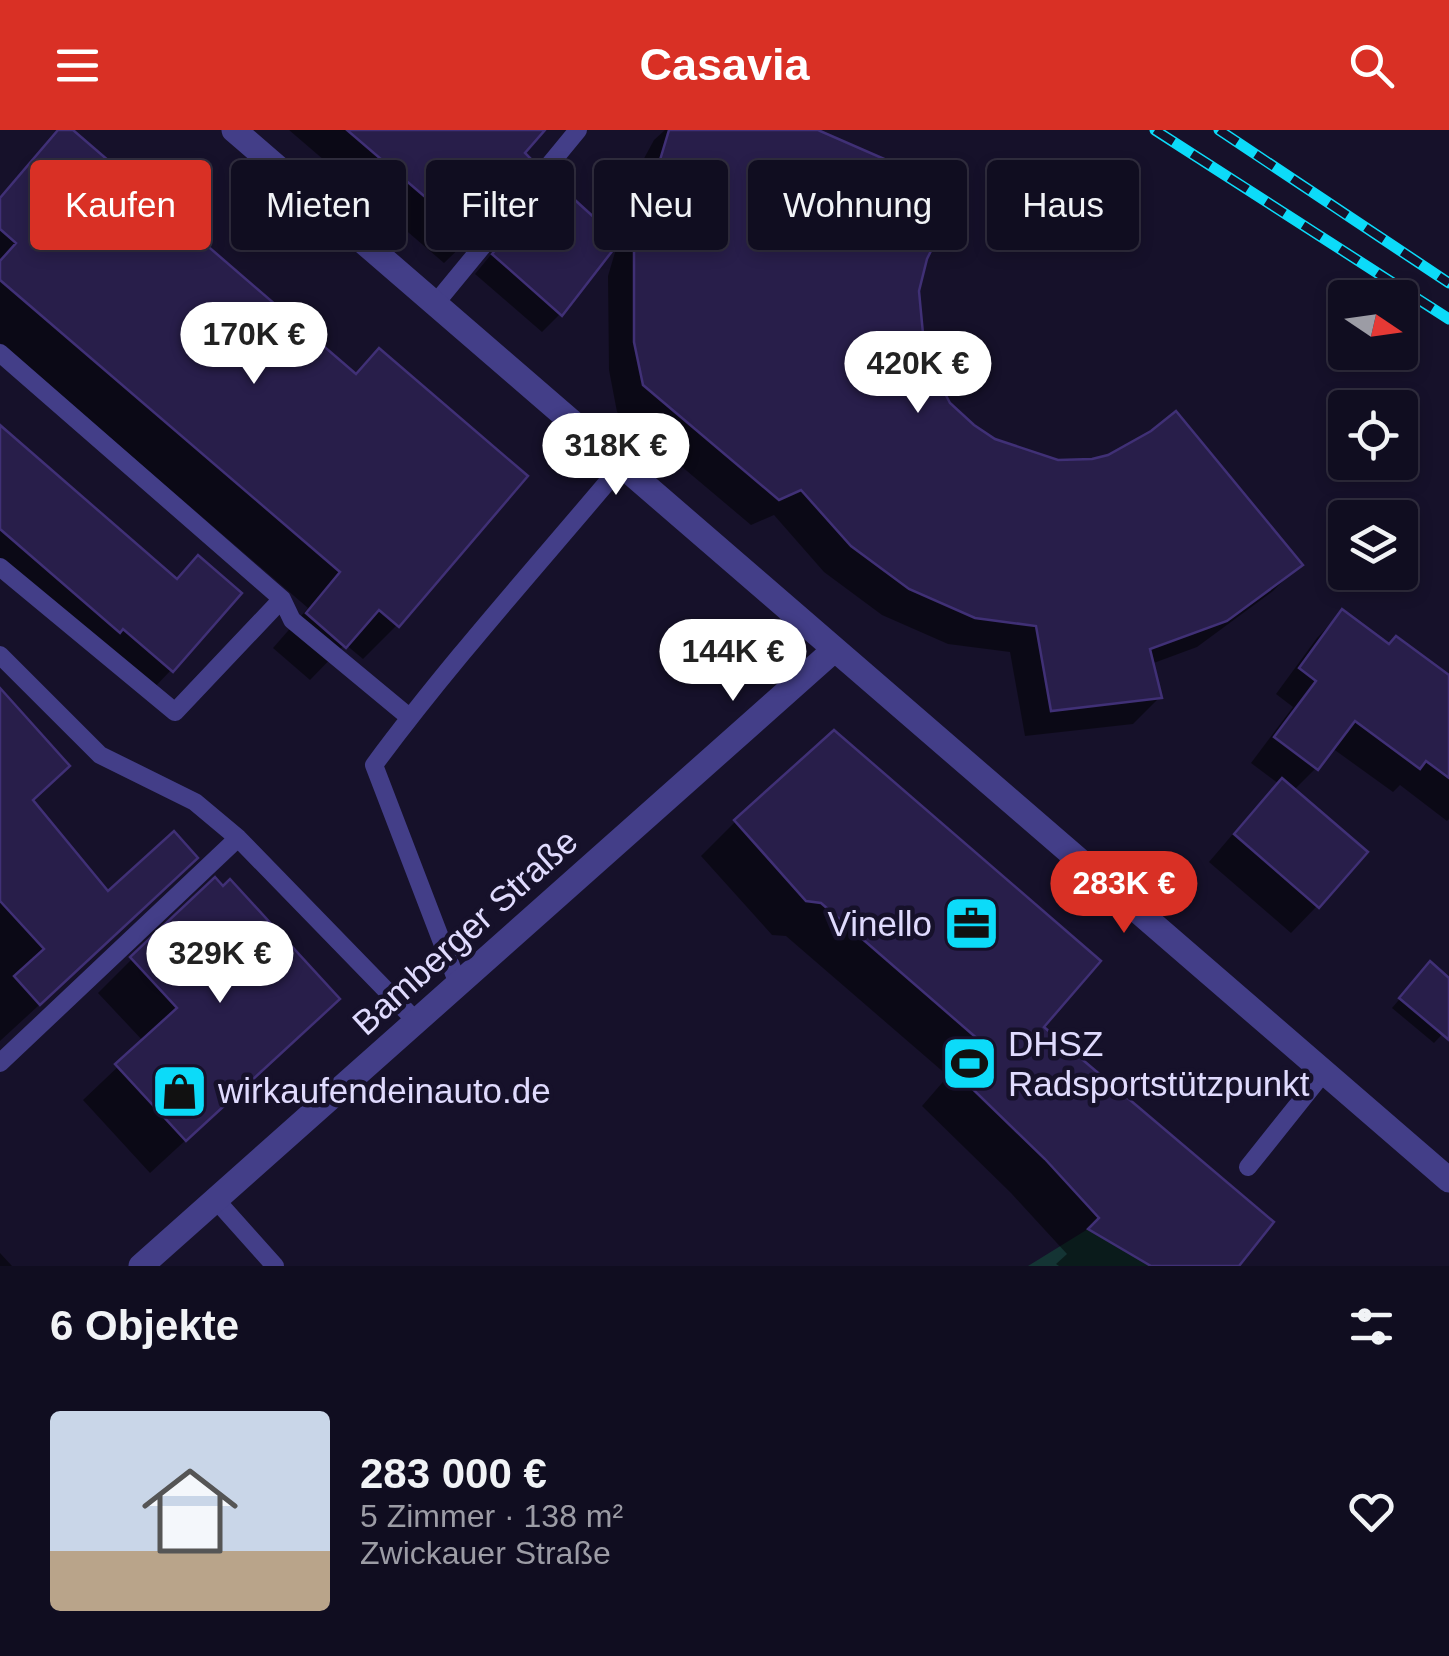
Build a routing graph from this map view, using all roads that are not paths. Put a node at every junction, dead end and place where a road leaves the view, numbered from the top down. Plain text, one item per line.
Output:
1 (234, 130) edge
2 (578, 130) edge
3 (435, 304) junction
4 (0, 354) edge
5 (621, 466) junction
6 (0, 567) edge
7 (282, 599) junction
8 (834, 650) junction
9 (0, 655) edge
10 (409, 717) junction
11 (238, 838) junction
12 (458, 984) junction
13 (416, 1022) junction
14 (0, 1063) edge
15 (1324, 1072) junction
16 (1248, 1167) dead end
17 (1449, 1180) edge
18 (216, 1200) junction
19 (141, 1266) edge
20 (275, 1266) edge

1 - 3 street
2 - 3 lane
3 - 5 street
4 - 7 lane
5 - 8 street
5 - 10 lane
6 - 7 lane
7 - 10 lane
8 - 12 street, Bamberger Straße
8 - 15 street
9 - 11 lane
10 - 12 lane
11 - 13 lane
11 - 14 lane
12 - 13 street, Bamberger Straße
13 - 18 street, Bamberger Straße
15 - 16 lane
15 - 17 street
18 - 19 street, Bamberger Straße
18 - 20 lane

